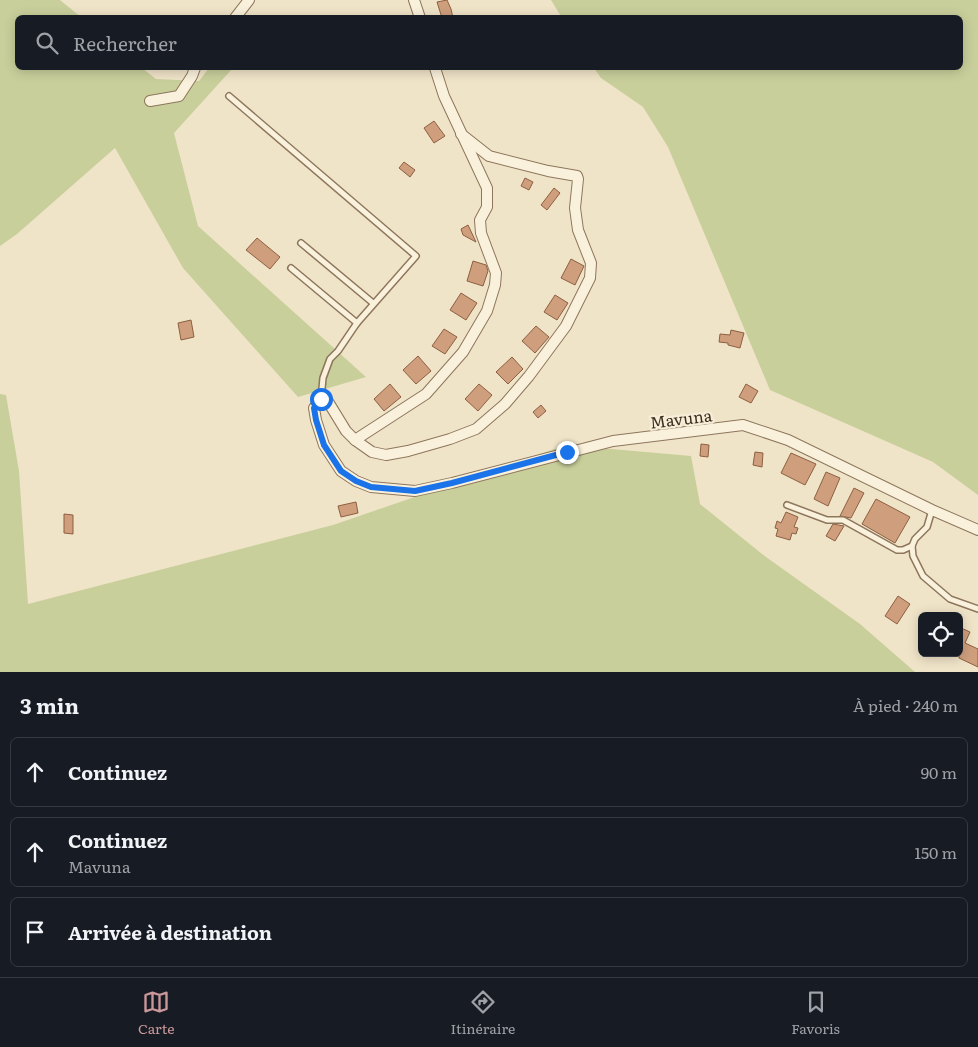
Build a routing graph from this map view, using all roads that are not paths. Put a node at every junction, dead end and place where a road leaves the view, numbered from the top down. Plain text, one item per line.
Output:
1 (249, 0) edge
2 (414, 0) edge
3 (237, 15) edge
4 (419, 15) edge
5 (194, 70) edge
6 (436, 70) edge
7 (229, 96) dead end
8 (150, 101) dead end
9 (461, 134) junction
10 (301, 243) dead end
11 (291, 268) dead end
12 (373, 303) junction
13 (357, 323) junction
14 (321, 399) junction
15 (355, 440) junction
16 (787, 506) dead end
17 (932, 510) junction
18 (978, 530) edge
19 (912, 546) junction
20 (978, 609) edge

1 - 3 street
2 - 4 street
5 - 8 street
6 - 9 street
7 - 12 lane
9 - 15 street
9 - 15 street
10 - 12 lane
11 - 13 lane
12 - 13 lane
13 - 14 lane
14 - 15 street
14 - 17 street, Mavuna
16 - 19 lane
17 - 18 street, Mavuna
17 - 19 lane
19 - 20 lane

